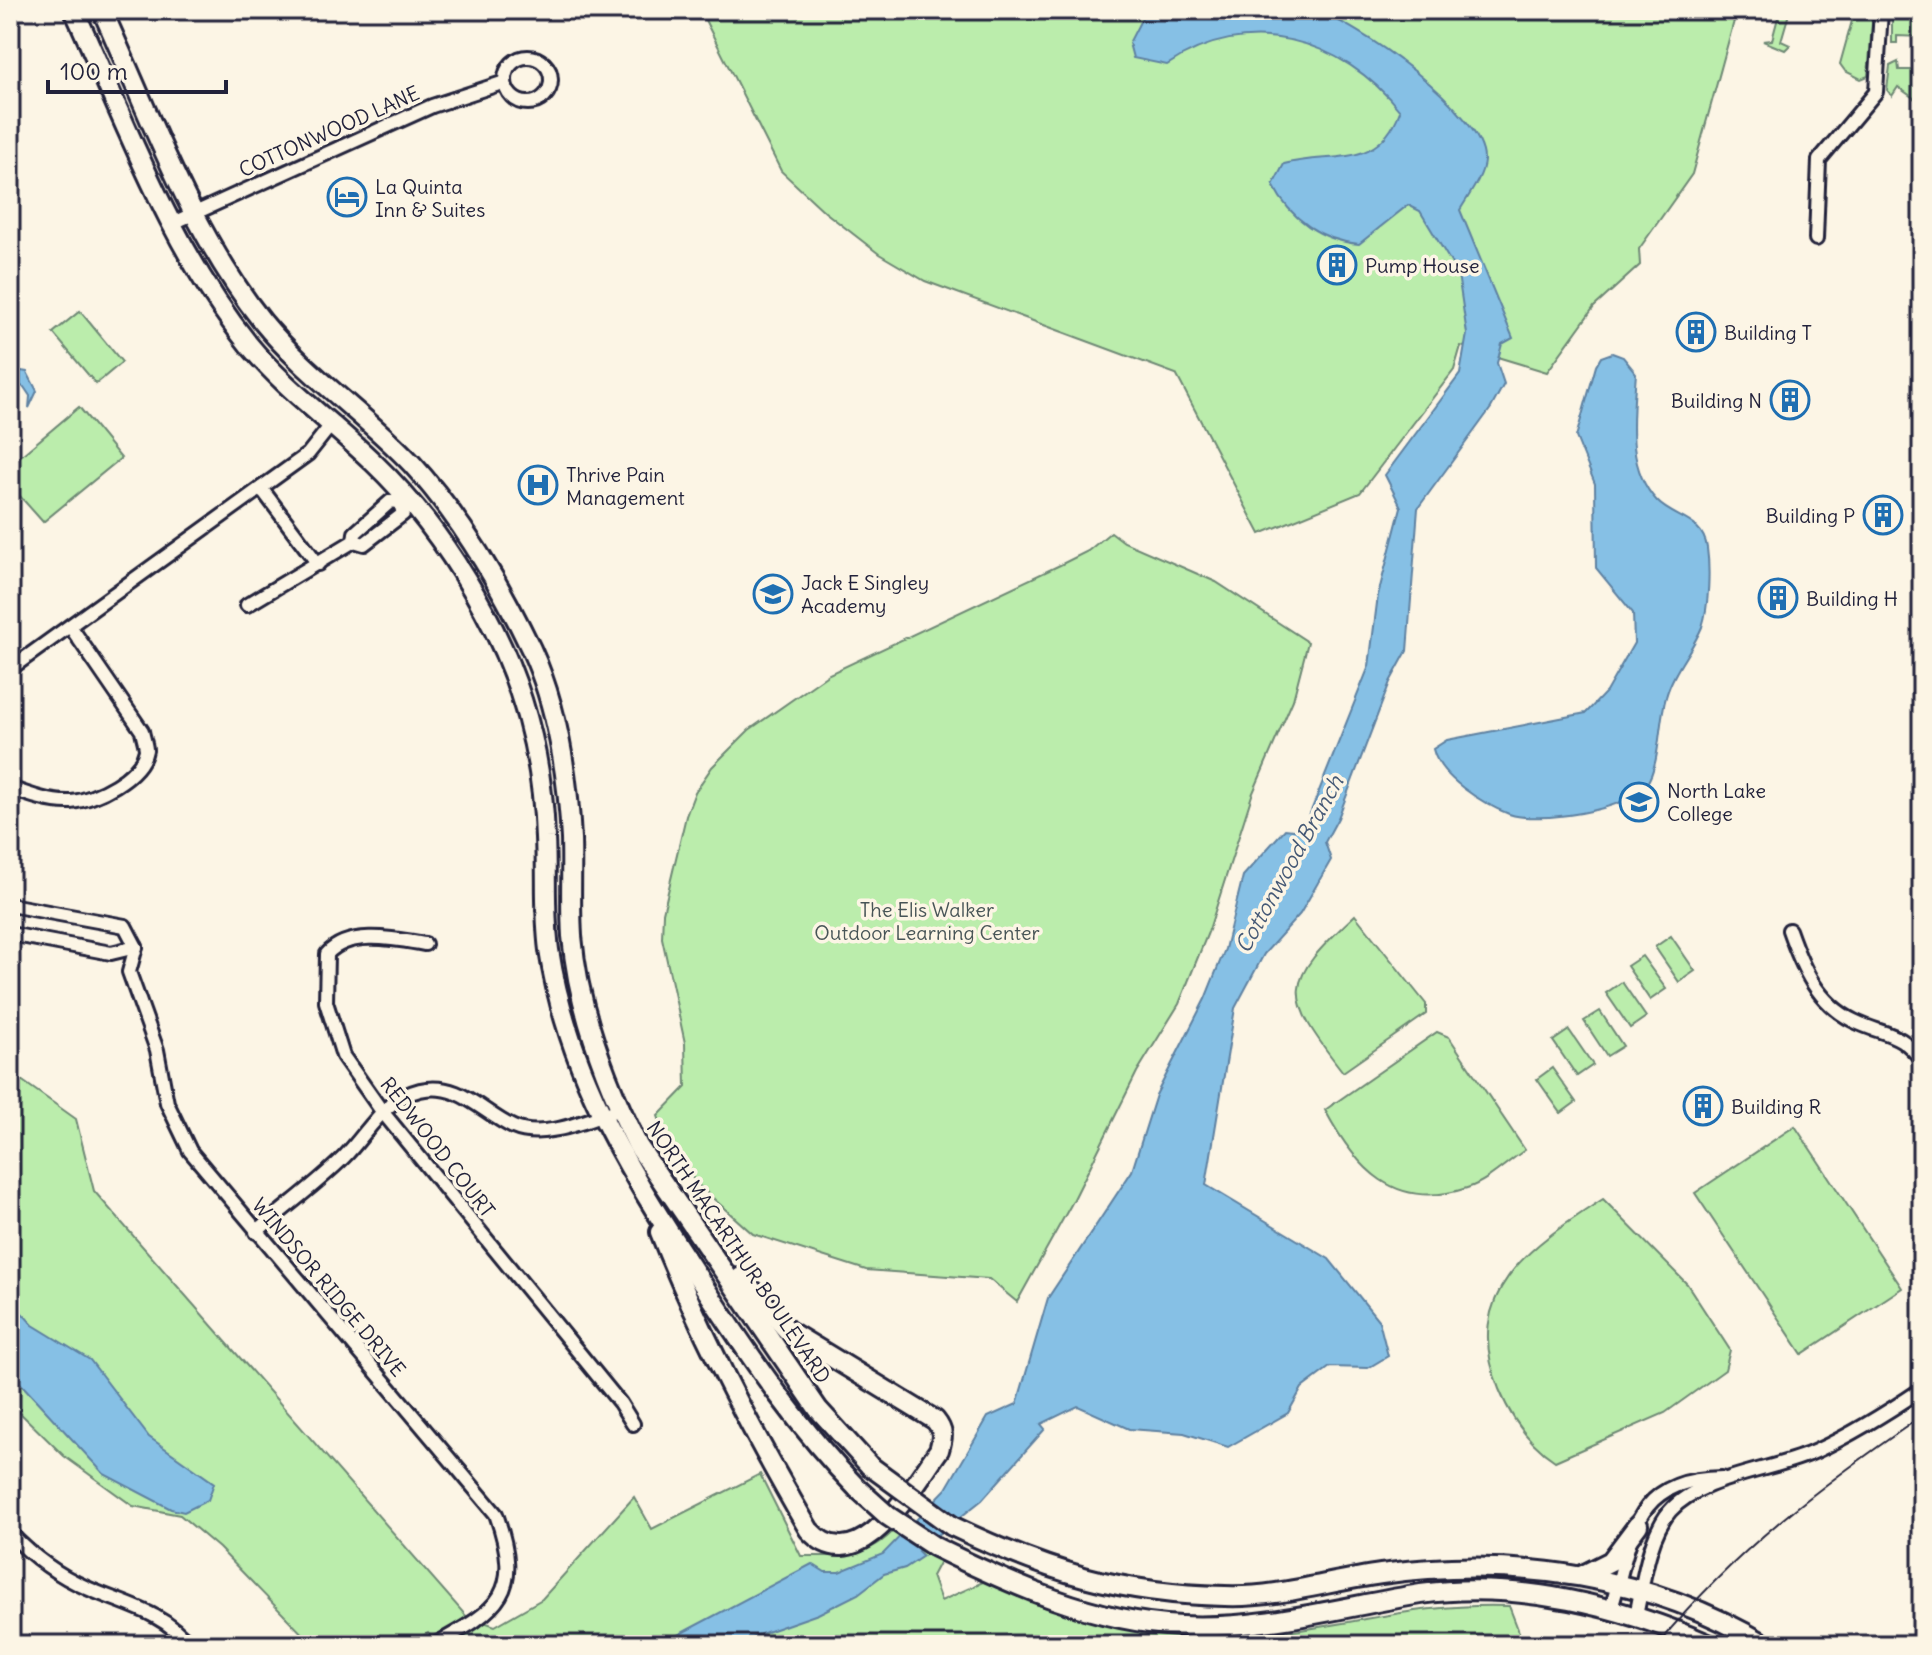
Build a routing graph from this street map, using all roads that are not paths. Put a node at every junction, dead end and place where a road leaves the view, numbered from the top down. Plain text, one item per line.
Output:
1 (74, 10) edge
2 (102, 10) edge
3 (1881, 10) edge
4 (505, 82) dead end
5 (195, 213) junction
6 (173, 223) junction
7 (1816, 239) dead end
8 (331, 425) junction
9 (261, 488) junction
10 (404, 500) junction
11 (318, 564) junction
12 (488, 568) junction
13 (467, 580) junction
14 (247, 605) dead end
15 (70, 626) junction
16 (10, 669) edge
17 (10, 788) edge
18 (10, 905) edge
19 (1789, 930) dead end
20 (10, 934) edge
21 (425, 944) dead end
22 (136, 947) junction
23 (1922, 1061) edge
24 (620, 1109) junction
25 (381, 1110) junction
26 (600, 1116) junction
27 (646, 1196) junction
28 (256, 1232) junction
29 (704, 1238) junction
30 (1922, 1389) edge
31 (633, 1424) dead end
32 (1738, 1478) junction
33 (1638, 1525) junction
34 (10, 1533) edge
35 (1581, 1576) junction
36 (1619, 1584) junction
37 (1641, 1592) junction
38 (1611, 1609) junction
39 (1636, 1616) junction
40 (190, 1645) edge
41 (434, 1645) edge
42 (1710, 1645) edge
43 (1766, 1645) edge

1 - 6 main road
2 - 5 main road, NORTH MACARTHUR BOULEVARD
3 - 7 street
4 - 5 street, COTTONWOOD LANE
5 - 6 street, COTTONWOOD LANE
5 - 12 main road, NORTH MACARTHUR BOULEVARD
6 - 8 main road
8 - 9 street
8 - 10 main road
9 - 11 street
9 - 15 street
10 - 11 street
10 - 13 main road
11 - 14 street
12 - 13 main road
12 - 24 main road, NORTH MACARTHUR BOULEVARD
13 - 26 main road
15 - 16 street
15 - 17 street
18 - 22 street
19 - 23 street
20 - 22 street
21 - 25 street, REDWOOD COURT
22 - 28 street, WINDSOR RIDGE DRIVE
24 - 26 street
24 - 29 main road, NORTH MACARTHUR BOULEVARD
25 - 26 street
25 - 28 street
25 - 31 street, REDWOOD COURT
26 - 27 main road
27 - 29 main road
27 - 38 main road, bridge
28 - 41 street, WINDSOR RIDGE DRIVE
29 - 35 main road, NORTH MACARTHUR BOULEVARD, bridge
30 - 32 street
32 - 33 street
32 - 37 street
33 - 35 main road
33 - 36 street
34 - 40 street
35 - 36 main road, NORTH MACARTHUR BOULEVARD
36 - 37 main road, NORTH MACARTHUR BOULEVARD
36 - 38 street
37 - 39 street
37 - 43 main road, NORTH MACARTHUR BOULEVARD
38 - 39 main road
39 - 42 main road

